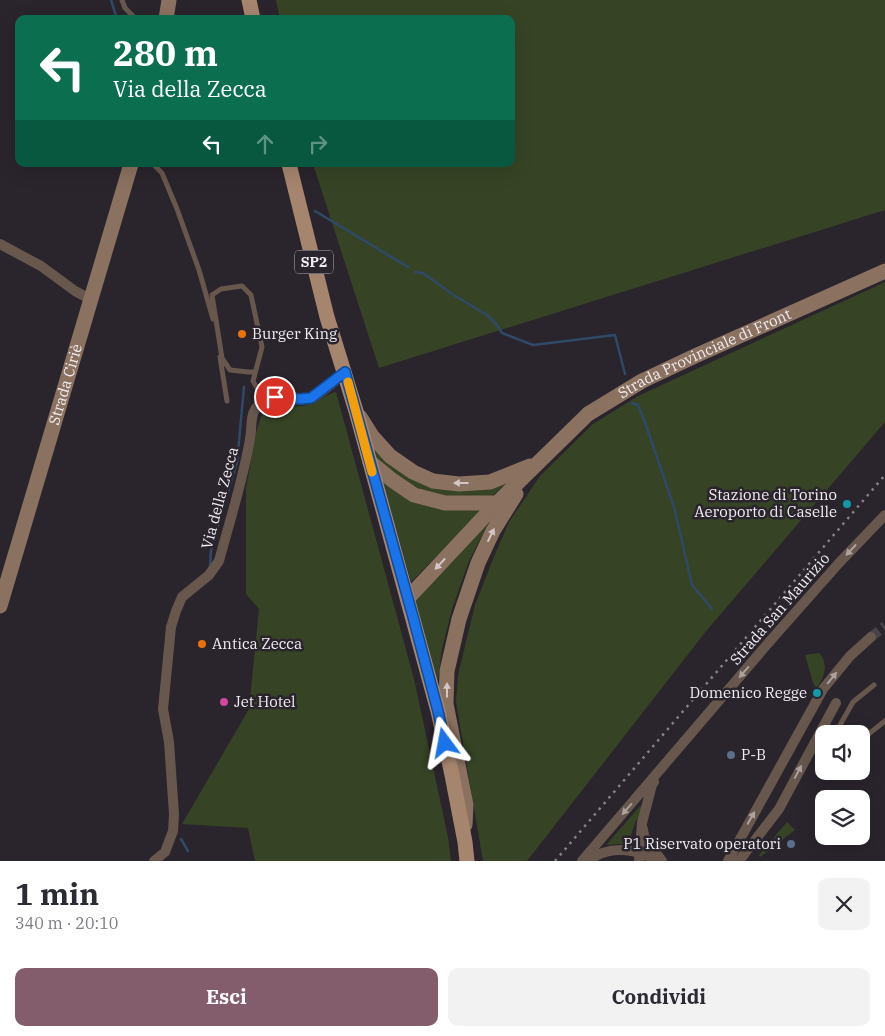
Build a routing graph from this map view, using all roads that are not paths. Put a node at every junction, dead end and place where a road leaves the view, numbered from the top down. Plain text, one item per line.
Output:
1 (122, 0) edge
2 (249, 0) edge
3 (132, 15) edge
4 (253, 15) edge
5 (130, 167) edge
6 (156, 167) edge
7 (290, 167) edge
8 (0, 244) edge
9 (885, 271) edge
10 (90, 299) junction
11 (255, 372) junction
12 (345, 372) junction
13 (264, 400) junction
14 (227, 401) dead end
15 (356, 411) junction
16 (540, 461) junction
17 (370, 462) junction
18 (497, 503) junction
19 (885, 515) edge
20 (408, 598) junction
21 (0, 606) edge
22 (871, 637) tunnel mouth
23 (874, 685) dead end
24 (836, 703) dead end
25 (885, 721) edge
26 (839, 725) edge
27 (870, 733) edge
28 (665, 764) junction
29 (642, 823) junction
30 (465, 842) junction
31 (640, 857) edge
32 (154, 861) edge
33 (467, 861) edge
34 (582, 861) edge
35 (588, 861) edge
36 (656, 861) edge
37 (662, 861) edge
38 (728, 861) edge
39 (739, 861) edge

1 - 3 lane
2 - 4 main road
5 - 10 main road, Strada Ciriè
6 - 14 lane
7 - 12 main road, SP2
8 - 10 street
9 - 16 main road, Strada Provinciale di Front
10 - 21 main road, Strada Ciriè
11 - 11 lane
11 - 13 lane
12 - 13 street
12 - 15 main road, SP2
13 - 32 street, Via della Zecca
16 -> 15 main road
15 - 17 main road, SP2
16 - 18 main road
30 -> 16 main road
17 - 18 main road
17 - 20 main road, SP2
18 -> 20 main road
19 -> 28 street, Strada San Maurizio
20 - 30 main road, SP2
38 -> 22 street
23 - 26 lane
39 -> 24 street
25 - 27 lane
28 - 29 street
28 -> 34 street, Strada San Maurizio
29 - 31 street
29 - 37 street
30 - 33 main road, SP2
31 - 35 street
31 - 36 street

